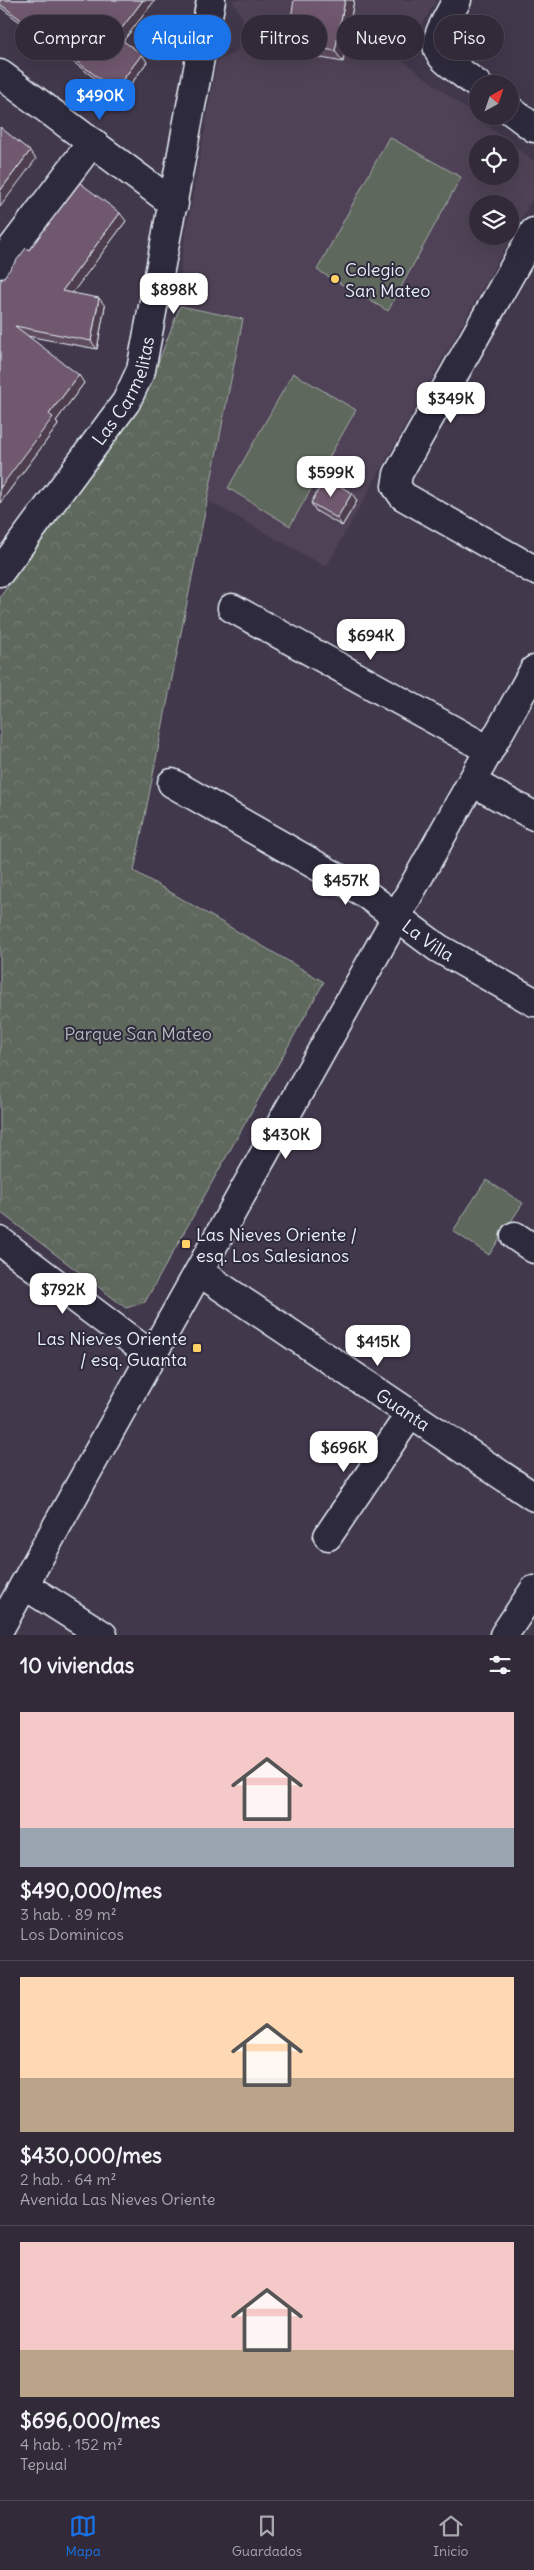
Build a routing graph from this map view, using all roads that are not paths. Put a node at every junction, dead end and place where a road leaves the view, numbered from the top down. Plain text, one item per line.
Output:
1 (212, 0) edge
2 (457, 0) edge
3 (0, 74) edge
4 (469, 78) edge
5 (519, 117) edge
6 (534, 128) edge
7 (92, 142) junction
8 (174, 204) junction
9 (534, 232) edge
10 (0, 264) edge
11 (534, 570) edge
12 (0, 572) edge
13 (232, 608) dead end
14 (534, 670) edge
15 (490, 750) junction
16 (472, 782) junction
17 (172, 783) dead end
18 (534, 816) edge
19 (396, 917) junction
20 (534, 1002) edge
21 (0, 1241) edge
22 (198, 1272) junction
23 (152, 1356) junction
24 (410, 1414) junction
25 (534, 1497) edge
26 (328, 1536) dead end
27 (24, 1584) junction
28 (534, 1590) edge
29 (0, 1628) edge
30 (103, 1635) edge
31 (504, 1635) edge

1 - 8 street, Las Carmelitas
2 - 4 street
3 - 7 street
5 - 6 street
7 - 8 street
7 - 10 street
8 - 12 street, Las Carmelitas
9 - 11 street
13 - 15 street
14 - 15 street
15 - 16 street
16 - 18 street
16 - 19 street
17 - 19 street, La Villa
19 - 20 street, La Villa
19 - 22 street
21 - 23 street
22 - 23 street
22 - 24 street, Guanta
23 - 27 street
24 - 25 street, Guanta
24 - 26 street
27 - 29 street
27 - 30 street
28 - 31 street

